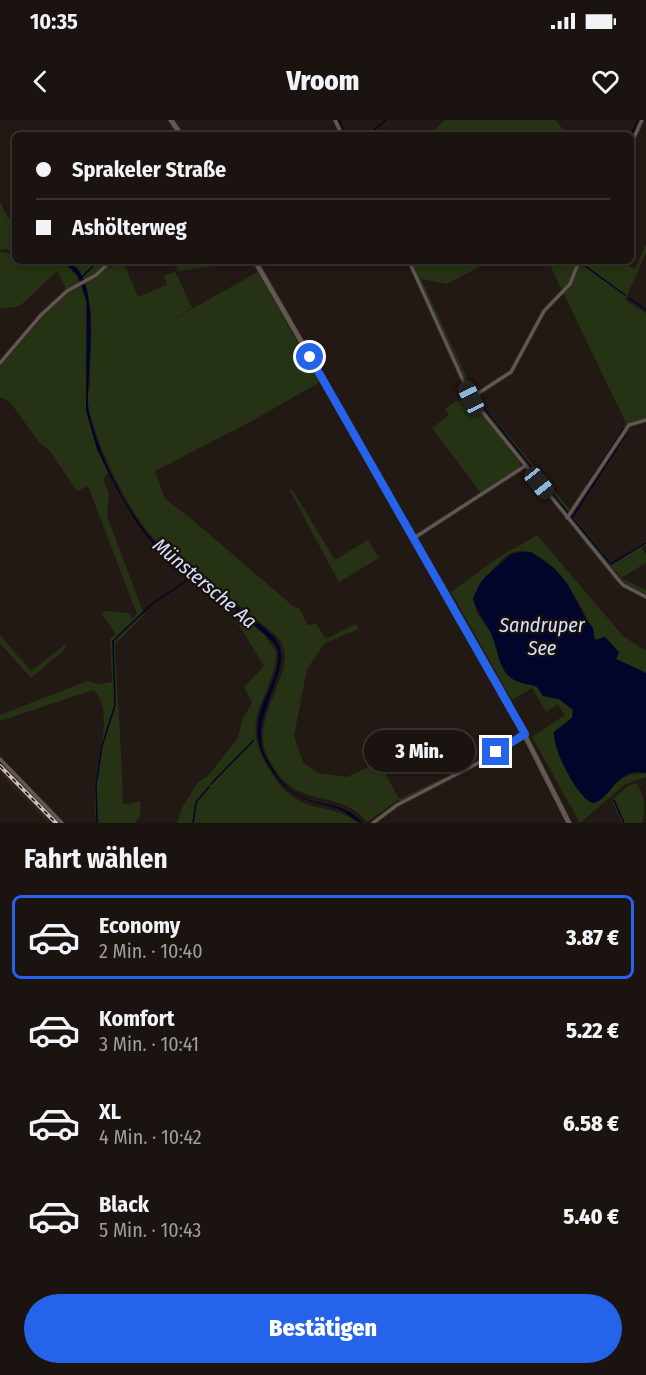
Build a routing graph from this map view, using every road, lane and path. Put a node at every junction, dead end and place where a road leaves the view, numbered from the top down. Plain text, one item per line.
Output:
1 (642, 120) edge
2 (634, 138) edge
3 (107, 264) edge
4 (257, 264) edge
5 (410, 264) edge
6 (578, 264) edge
7 (0, 363) edge
8 (471, 398) junction
9 (646, 420) edge
10 (525, 466) junction
11 (567, 518) junction
12 (414, 537) junction
13 (646, 597) edge
14 (525, 734) junction
15 (0, 759) edge
16 (62, 823) edge
17 (373, 823) edge
18 (569, 823) edge

1 - 2 street
3 - 7 street
4 - 12 main road
5 - 8 street
6 - 8 street
8 - 10 street
9 - 11 street
10 - 11 street
10 - 12 street
11 - 13 street
12 - 14 main road
14 - 17 street
14 - 18 main road
15 - 16 street

